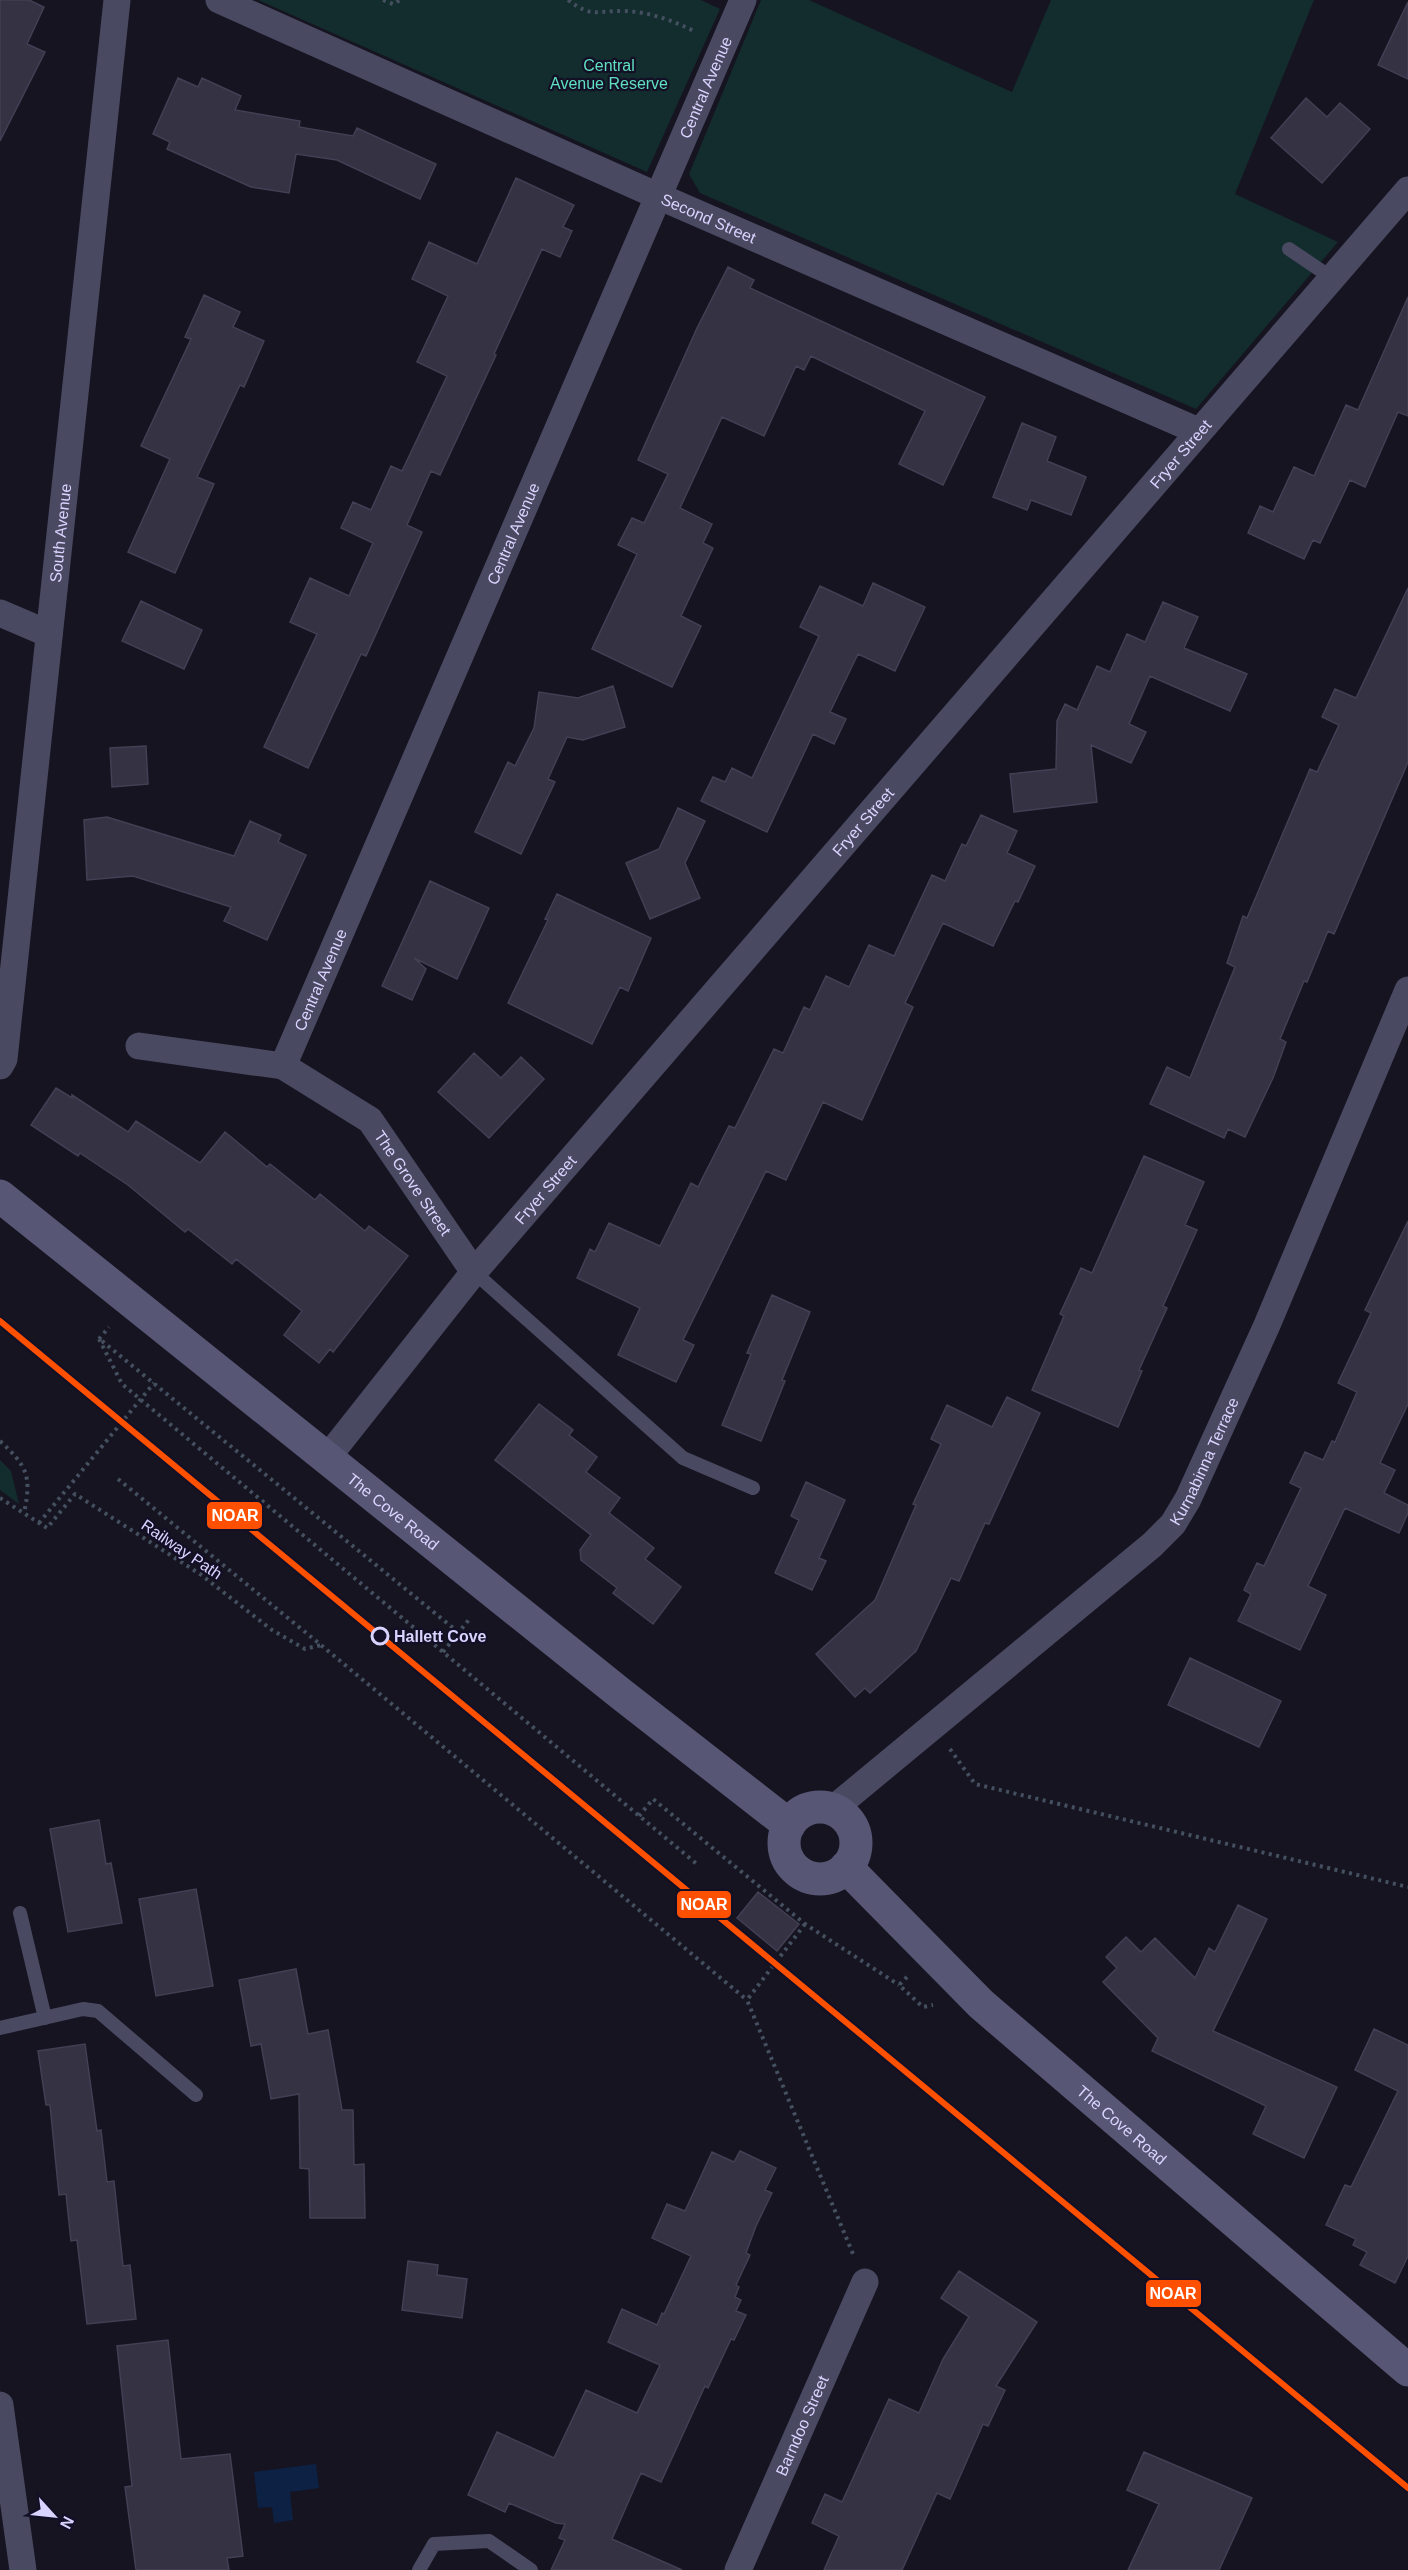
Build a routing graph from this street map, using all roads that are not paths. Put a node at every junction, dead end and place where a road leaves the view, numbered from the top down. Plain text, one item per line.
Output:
1 (117, 0) edge
2 (219, 0) edge
3 (741, 1) edge
4 (1408, 190) edge
5 (658, 196) junction
6 (1288, 249) dead end
7 (1332, 278) junction
8 (1198, 431) junction
9 (0, 613) edge
10 (49, 634) junction
11 (1408, 990) edge
12 (139, 1046) dead end
13 (0, 1066) edge
14 (283, 1066) junction
15 (0, 1196) edge
16 (474, 1272) junction
17 (327, 1458) junction
18 (753, 1488) dead end
19 (833, 1809) junction
20 (789, 1825) junction
21 (846, 1867) junction
22 (20, 1913) dead end
23 (45, 2018) junction
24 (0, 2028) edge
25 (196, 2095) dead end
26 (865, 2282) road end
27 (1408, 2370) edge
28 (0, 2405) edge
29 (23, 2570) edge
30 (419, 2570) edge
31 (531, 2570) edge
32 (738, 2570) edge

1 - 10 street, South Avenue
2 - 5 street, Second Street
3 - 5 street, Central Avenue
4 - 7 street, Fryer Street
5 - 8 street, Second Street
5 - 14 street, Central Avenue
6 - 7 lane
7 - 8 street, Fryer Street
8 - 16 street, Fryer Street
9 - 10 street
10 - 13 street, South Avenue
11 - 19 street, Kurnabinna Terrace
12 - 14 street, The Grove Street
14 - 16 street, The Grove Street
15 - 17 street, The Cove Road
16 - 17 street, Fryer Street
16 - 18 lane
17 - 20 street, The Cove Road
19 - 20 street
19 - 21 street
20 - 21 street
21 - 27 street, The Cove Road
22 - 23 lane
23 - 24 lane
23 - 25 lane
26 - 32 street, Barndoo Street
28 - 29 street
30 - 31 lane

